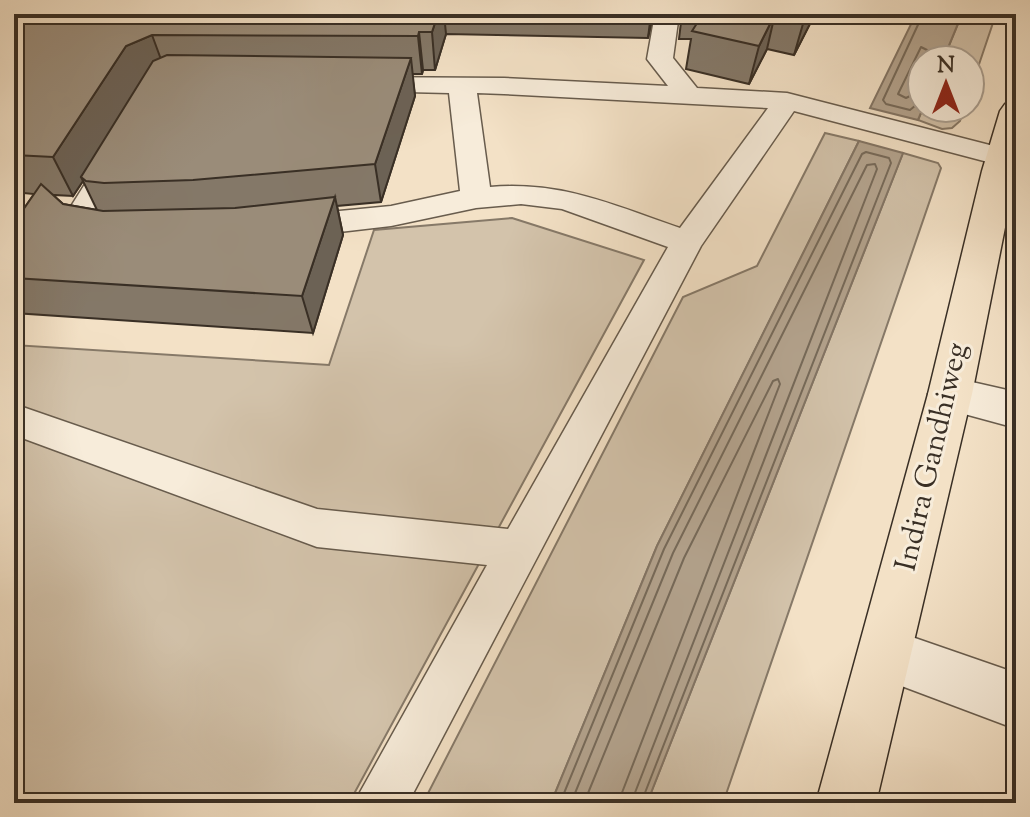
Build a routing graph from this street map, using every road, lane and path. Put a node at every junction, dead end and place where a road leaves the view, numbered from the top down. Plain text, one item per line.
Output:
1 (667, 14) edge
2 (340, 83) edge
3 (462, 85) junction
4 (689, 96) junction
5 (787, 101) junction
6 (1016, 111) edge
7 (131, 130) edge
8 (1006, 168) edge
9 (476, 198) junction
10 (264, 230) edge
11 (137, 235) edge
12 (687, 242) junction
13 (950, 394) junction
14 (1016, 410) edge
15 (14, 419) edge
16 (519, 549) junction
17 (886, 654) junction
18 (1016, 701) edge
19 (380, 803) edge
20 (846, 803) edge

1 - 4 lane
2 - 3 lane
3 - 4 lane
3 - 9 lane
4 - 5 lane
5 - 8 lane
5 - 12 lane
6 - 8 main road, Indira Gandhiweg
7 - 11 lane
8 - 13 main road, Indira Gandhiweg
9 - 10 lane
9 - 12 lane
12 - 16 lane
13 - 14 street
13 - 17 main road, Indira Gandhiweg
15 - 16 lane
16 - 19 lane
17 - 18 street
17 - 20 main road, Indira Gandhiweg

